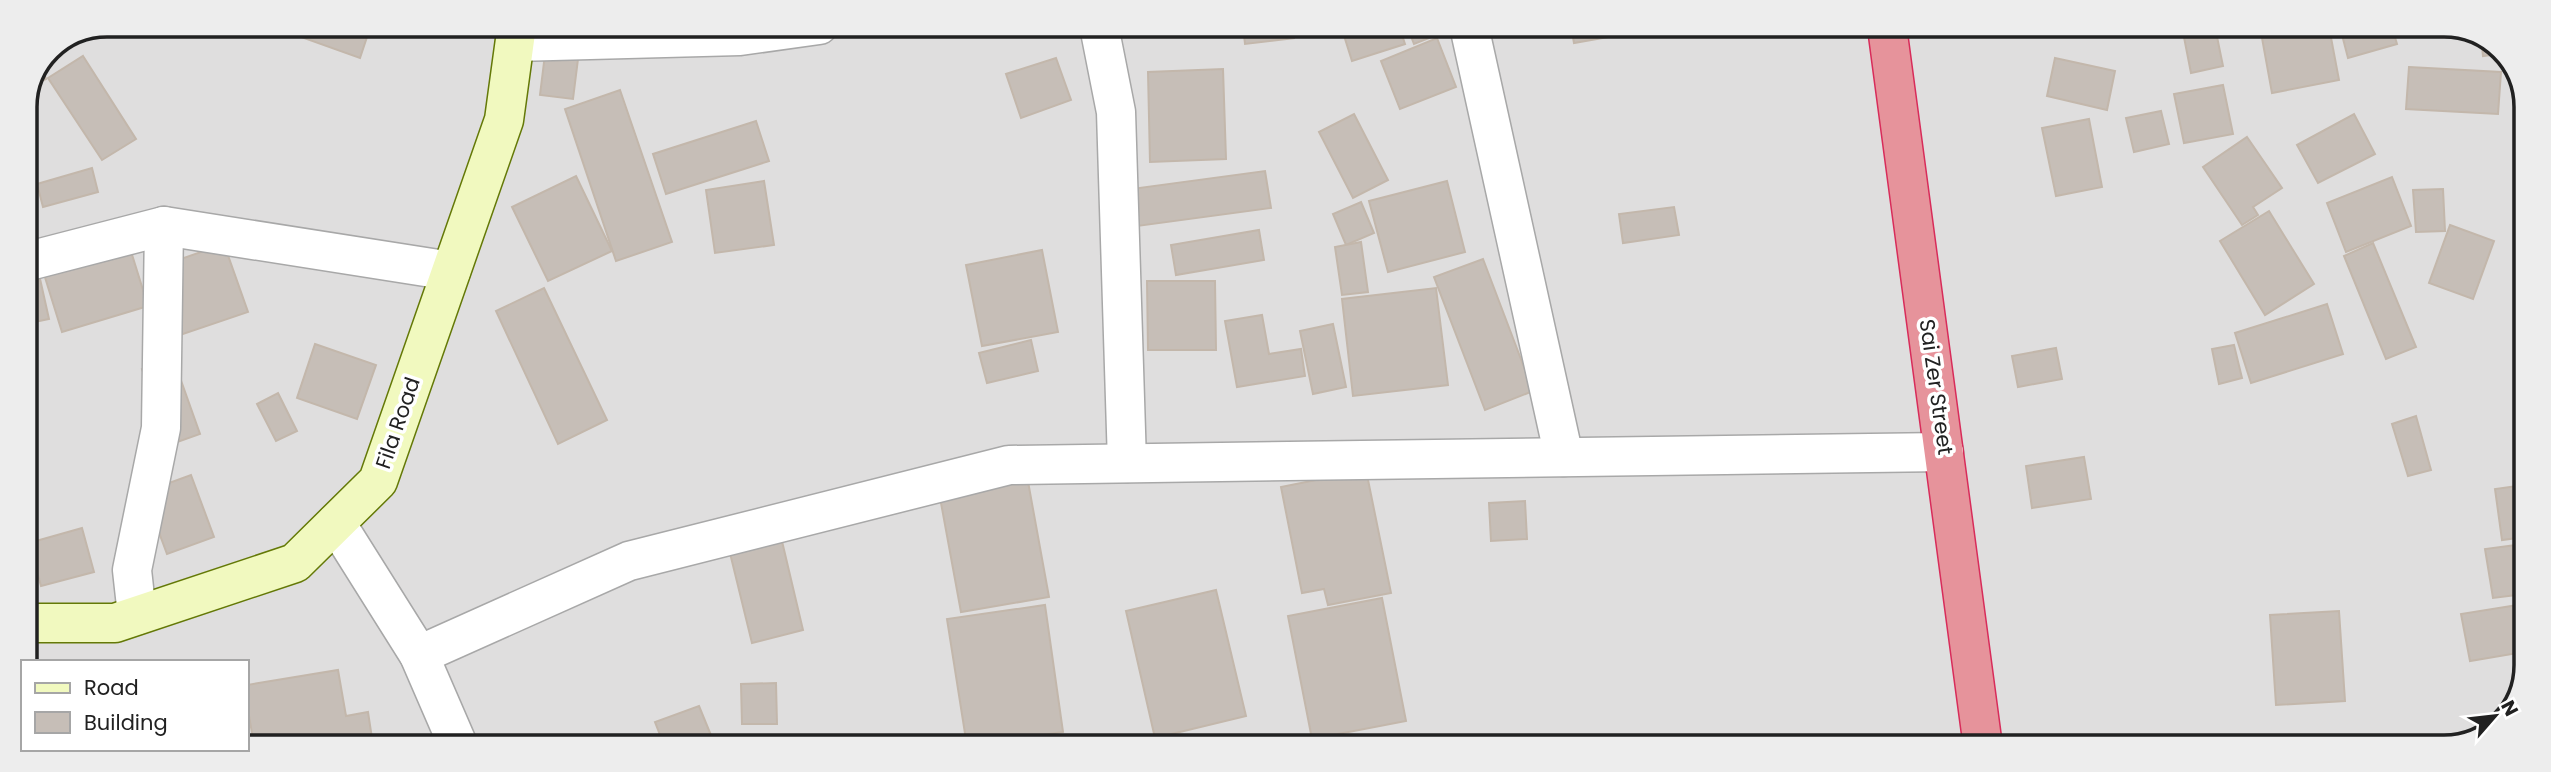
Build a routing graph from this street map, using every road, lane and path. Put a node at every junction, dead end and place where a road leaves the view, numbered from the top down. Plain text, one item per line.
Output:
1 (515, 37) edge
2 (1101, 37) edge
3 (1471, 37) edge
4 (1888, 37) edge
5 (164, 226) junction
6 (37, 259) edge
7 (451, 271) junction
8 (1944, 452) junction
9 (1564, 457) junction
10 (1127, 463) junction
11 (336, 523) junction
12 (137, 615) junction
13 (37, 623) edge
14 (419, 656) junction
15 (454, 735) edge
16 (1981, 735) edge

1 - 7 street, Fila Road
2 - 10 street
3 - 9 street
4 - 8 highway, Sai Zer Street
5 - 6 street
5 - 7 street
5 - 12 street
7 - 11 street, Fila Road
8 - 9 street
8 - 16 highway, Sai Zer Street
9 - 10 street
10 - 14 street
11 - 12 street, Fila Road
11 - 14 street
12 - 13 street, Fila Road
14 - 15 street

